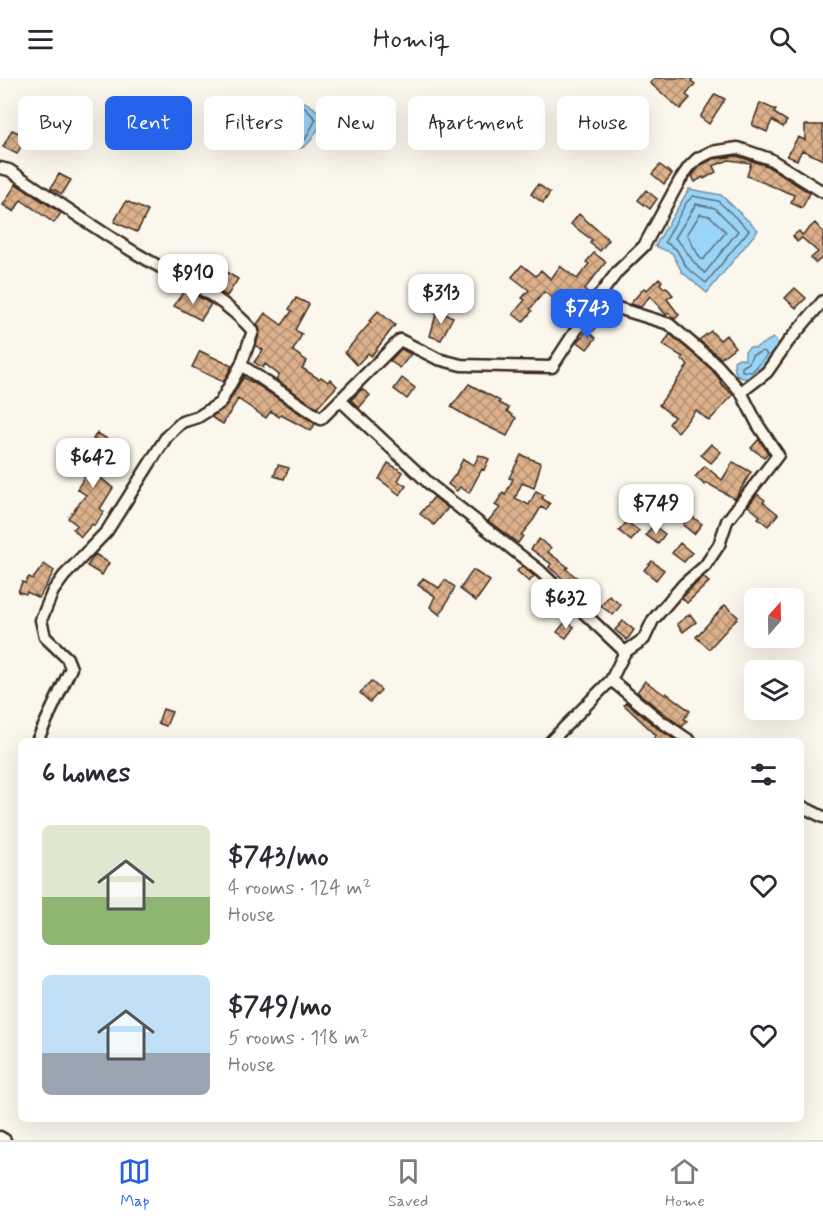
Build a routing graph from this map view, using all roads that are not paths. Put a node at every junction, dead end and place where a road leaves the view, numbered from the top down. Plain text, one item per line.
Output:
1 (0, 168) edge
2 (823, 192) edge
3 (595, 301) junction
4 (823, 301) edge
5 (241, 365) junction
6 (741, 392) junction
7 (341, 401) junction
8 (625, 652) junction
9 (611, 680) junction
10 (38, 738) edge
11 (554, 738) edge
12 (686, 738) edge
13 (804, 808) edge
14 (823, 817) edge
15 (0, 1137) edge
16 (5, 1140) edge

1 - 5 street
2 - 3 street
3 - 6 street
3 - 7 street
4 - 6 street
5 - 7 street
5 - 10 street
6 - 8 street
7 - 8 street
8 - 9 street
9 - 11 street
9 - 12 street
13 - 14 street
15 - 16 street

